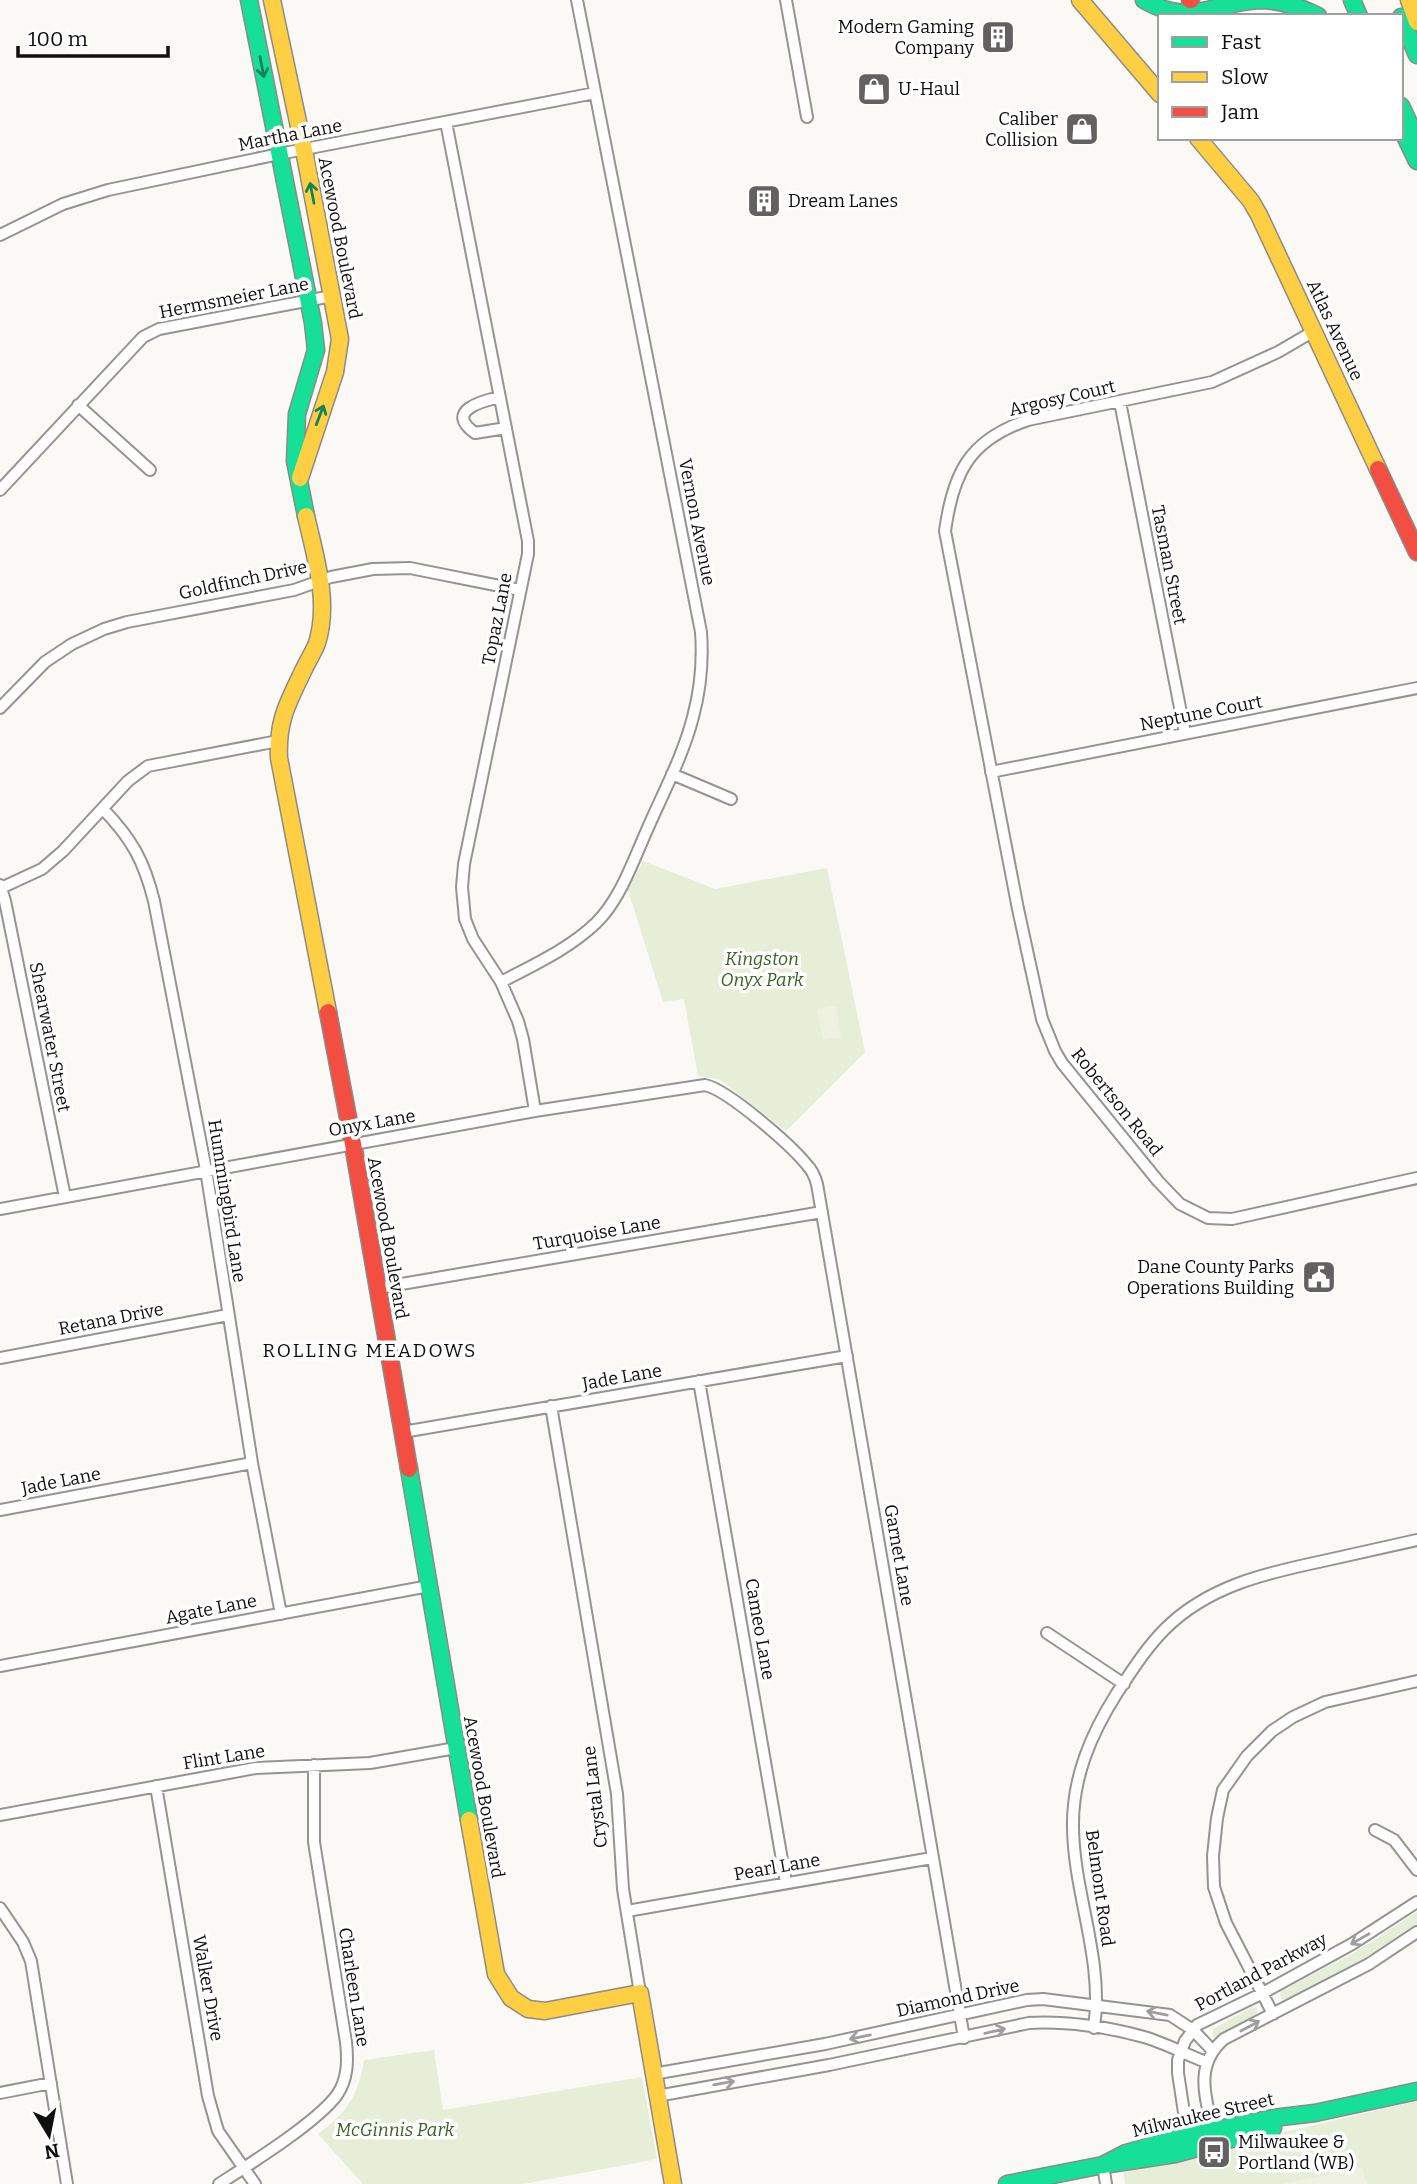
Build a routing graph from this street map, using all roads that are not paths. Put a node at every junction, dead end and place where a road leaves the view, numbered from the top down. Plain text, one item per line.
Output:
1 (249, 0) edge
2 (272, 0) edge
3 (577, 0) edge
4 (786, 0) edge
5 (1080, 0) edge
6 (1144, 0) edge
7 (1409, 0) edge
8 (1186, 14) edge
9 (1186, 14) edge
10 (1314, 14) edge
11 (1403, 21) edge
12 (1417, 22) edge
13 (1417, 55) edge
14 (1158, 92) edge
15 (595, 93) junction
16 (1403, 110) edge
17 (807, 117) dead end
18 (446, 122) junction
19 (1403, 133) edge
20 (1200, 140) edge
21 (1417, 140) edge
22 (304, 150) junction
23 (279, 154) junction
24 (1417, 161) edge
25 (0, 234) edge
26 (332, 296) junction
27 (309, 301) junction
28 (1314, 331) junction
29 (500, 397) junction
30 (1120, 402) junction
31 (78, 405) junction
32 (506, 428) junction
33 (150, 470) dead end
34 (299, 480) junction
35 (0, 490) edge
36 (1417, 552) edge
37 (320, 582) junction
38 (520, 590) junction
39 (1417, 688) edge
40 (0, 708) edge
41 (1185, 733) junction
42 (278, 741) junction
43 (991, 772) junction
44 (672, 774) junction
45 (731, 799) dead end
46 (103, 808) junction
47 (1, 887) edge
48 (501, 982) junction
49 (744, 1108) joint
50 (535, 1111) junction
51 (353, 1144) junction
52 (206, 1170) junction
53 (1417, 1178) edge
54 (65, 1197) junction
55 (0, 1209) edge
56 (822, 1212) junction
57 (378, 1288) junction
58 (228, 1315) junction
59 (846, 1356) junction
60 (0, 1358) edge
61 (699, 1381) junction
62 (551, 1406) junction
63 (404, 1432) junction
64 (252, 1463) junction
65 (0, 1510) edge
66 (1417, 1540) edge
67 (429, 1586) junction
68 (281, 1614) junction
69 (1047, 1633) dead end
70 (0, 1666) edge
71 (1417, 1681) edge
72 (1124, 1684) junction
73 (456, 1748) junction
74 (314, 1765) junction
75 (156, 1786) junction
76 (0, 1815) edge
77 (1375, 1830) dead end
78 (932, 1858) junction
79 (1417, 1870) edge
80 (786, 1883) junction
81 (1417, 1902) edge
82 (627, 1911) junction
83 (1, 1913) edge
84 (1417, 1932) edge
85 (640, 1993) junction
86 (1261, 1994) junction
87 (1097, 2004) junction
88 (1273, 2014) junction
89 (959, 2015) junction
90 (1094, 2028) junction
91 (1194, 2030) junction
92 (964, 2038) junction
93 (825, 2044) junction
94 (1212, 2050) junction
95 (1181, 2053) junction
96 (1206, 2062) junction
97 (829, 2065) junction
98 (653, 2074) junction
99 (51, 2083) junction
100 (1417, 2091) edge
101 (0, 2093) edge
102 (657, 2095) junction
103 (1214, 2136) junction
104 (1189, 2142) junction
105 (1103, 2165) junction
106 (244, 2167) junction
107 (67, 2184) edge
108 (219, 2184) edge
109 (255, 2184) edge
110 (673, 2184) edge
111 (1007, 2184) edge
112 (1106, 2184) edge

1 -> 23 street, Acewood Boulevard
2 - 22 street, Acewood Boulevard
3 - 15 street, Vernon Avenue
4 - 17 street
5 - 14 street
6 - 8 street
7 - 12 street
9 - 10 street
11 - 13 street
15 - 18 street, Martha Lane
15 - 44 street, Vernon Avenue
16 - 21 street
18 - 22 street, Martha Lane
18 - 29 street, Topaz Lane
19 - 24 street
20 - 28 street, Atlas Avenue
22 - 23 street, Martha Lane
26 -> 22 street, Acewood Boulevard
23 - 25 street, Martha Lane
23 - 27 street, Acewood Boulevard
26 - 27 street, Hermsmeier Lane
34 -> 26 street, Acewood Boulevard
27 - 31 street, Hermsmeier Lane
27 - 34 street, Acewood Boulevard
28 - 30 street, Argosy Court
28 - 36 street, Atlas Avenue
29 - 32 street, Topaz Lane
29 - 32 street
30 - 41 street, Tasman Street
30 - 43 street, Argosy Court
31 - 33 street
31 - 35 street, Hermsmeier Lane
32 - 38 street, Topaz Lane
34 - 37 street, Acewood Boulevard
37 - 38 street, Goldfinch Drive
37 - 40 street, Goldfinch Drive
37 - 42 street, Acewood Boulevard
38 - 48 street, Topaz Lane
39 - 41 street, Neptune Court
41 - 43 street, Neptune Court
42 - 46 street
42 - 51 street, Acewood Boulevard
43 - 53 street, Robertson Road
44 - 45 street
44 - 48 street, Vernon Avenue
46 - 47 street
46 - 52 street, Hummingbird Lane
47 - 54 street, Shearwater Street
48 - 50 street, Topaz Lane
49 - 50 street, Onyx Lane
49 - 56 street, Garnet Lane
50 - 51 street, Onyx Lane
51 - 52 street, Onyx Lane
51 - 57 street, Acewood Boulevard
52 - 54 street, Onyx Lane
52 - 58 street, Hummingbird Lane
54 - 55 street, Onyx Lane
56 - 57 street, Turquoise Lane
56 - 59 street, Garnet Lane
57 - 63 street, Acewood Boulevard
58 - 60 street, Retana Drive
58 - 64 street, Hummingbird Lane
59 - 61 street, Jade Lane
59 - 78 street, Garnet Lane
61 - 62 street, Jade Lane
61 - 80 street, Cameo Lane
62 - 63 street, Jade Lane
62 - 82 street, Crystal Lane
63 - 67 street, Acewood Boulevard
64 - 65 street, Jade Lane
64 - 68 street, Hummingbird Lane
66 - 72 street, Belmont Road
67 - 68 street, Agate Lane
67 - 73 street, Acewood Boulevard
68 - 70 street, Agate Lane
69 - 72 street
71 - 86 street
72 - 87 street, Belmont Road
73 - 74 street, Flint Lane
73 - 85 street, Acewood Boulevard
74 - 75 street, Flint Lane
74 - 106 street, Charleen Lane
75 - 76 street, Flint Lane
75 - 106 street, Walker Drive
77 - 79 street
78 - 80 street, Pearl Lane
78 - 89 street, Garnet Lane
80 - 82 street, Pearl Lane
81 -> 86 street, Portland Parkway
82 - 85 street, Crystal Lane
83 - 99 street
84 - 88 street
85 - 98 street, Crystal Lane
86 - 88 street
86 - 91 street, Portland Parkway
87 - 89 street, Diamond Drive
87 - 90 street, Belmont Road
91 -> 87 street, Diamond Drive
94 -> 88 street
89 - 92 street, Garnet Lane
89 -> 93 street, Diamond Drive
92 -> 90 street
90 - 95 street
91 - 94 street, Diamond Drive
91 - 95 street, Portland Parkway
92 - 97 street
93 - 97 street
93 - 98 street, Diamond Drive
94 - 96 street
95 - 96 street
95 - 104 street, Portland Parkway
96 - 103 street
102 -> 97 street
98 - 102 street, Crystal Lane
99 - 101 street
99 - 107 street
100 - 103 street, Milwaukee Street
102 - 110 street, Crystal Lane
103 - 104 street, Milwaukee Street
104 - 105 street, Milwaukee Street
105 - 111 street, Milwaukee Street
105 - 112 street
106 - 108 street, Charleen Lane
106 - 109 street, Walker Drive

